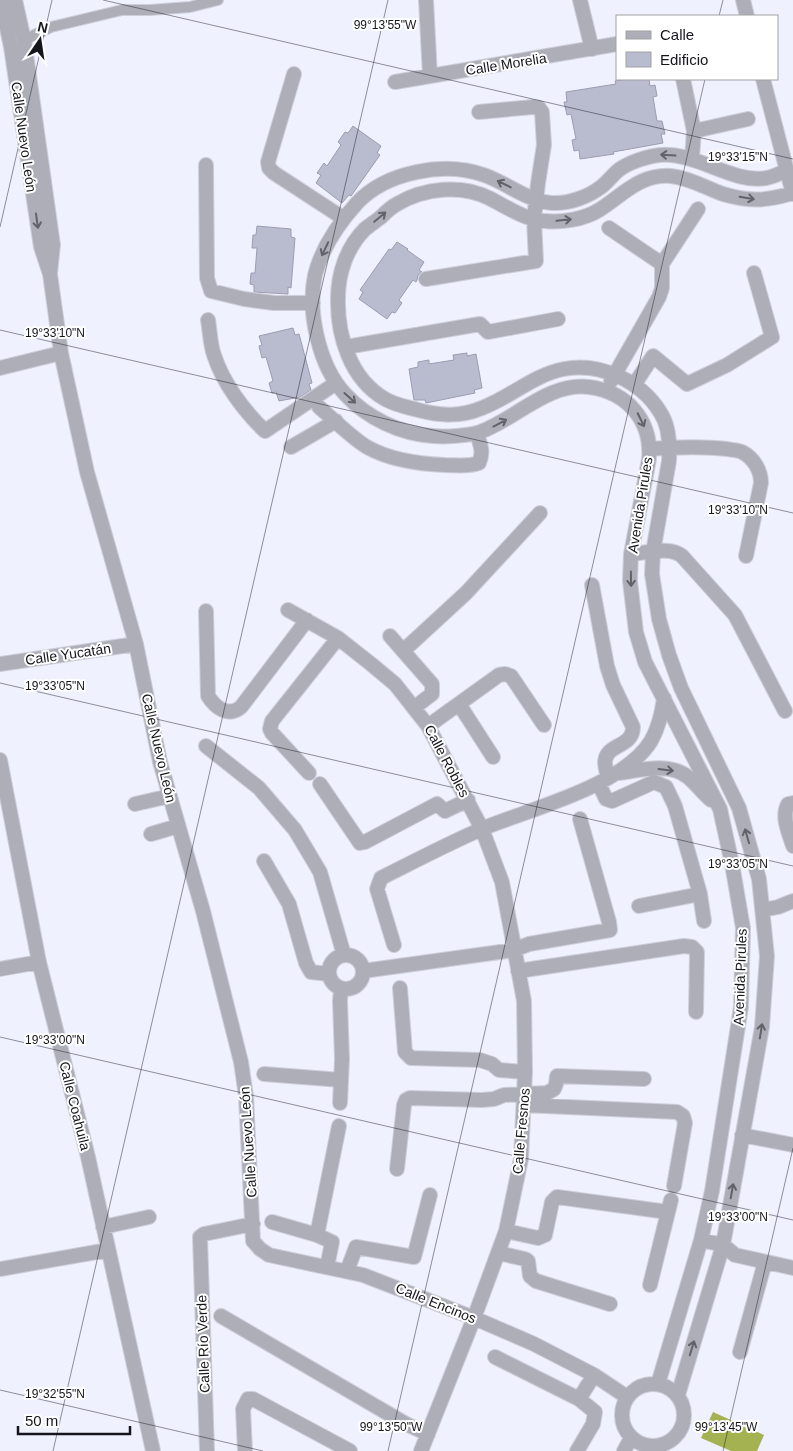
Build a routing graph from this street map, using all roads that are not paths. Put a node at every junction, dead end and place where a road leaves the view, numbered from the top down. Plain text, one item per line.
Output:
1 (1, 0) edge
2 (15, 0) edge
3 (218, 0) edge
4 (426, 0) edge
5 (580, 0) edge
6 (743, 0) edge
7 (747, 15) edge
8 (24, 40) junction
9 (616, 44) edge
10 (6, 49) edge
11 (592, 49) junction
12 (294, 74) dead end
13 (430, 76) junction
14 (683, 80) edge
15 (763, 80) edge
16 (395, 82) dead end
17 (480, 112) dead end
18 (748, 119) dead end
19 (694, 131) junction
20 (692, 158) junction
21 (206, 165) dead end
22 (786, 171) junction
23 (731, 173) junction
24 (793, 193) edge
25 (724, 194) junction
26 (536, 199) junction
27 (698, 209) dead end
28 (344, 218) junction
29 (534, 219) junction
30 (609, 228) dead end
31 (662, 264) junction
32 (754, 273) dead end
33 (50, 274) junction
34 (426, 279) dead end
35 (313, 303) junction
36 (558, 319) dead end
37 (208, 320) dead end
38 (338, 322) junction
39 (314, 324) junction
40 (346, 347) junction
41 (61, 353) junction
42 (0, 368) edge
43 (616, 374) junction
44 (336, 383) junction
45 (634, 384) junction
46 (605, 390) junction
47 (319, 407) dead end
48 (336, 421) junction
49 (476, 434) junction
50 (291, 448) dead end
51 (670, 448) junction
52 (650, 449) junction
53 (540, 513) dead end
54 (653, 552) junction
55 (632, 554) junction
56 (746, 556) dead end
57 (592, 585) dead end
58 (288, 610) dead end
59 (206, 611) dead end
60 (307, 620) junction
61 (390, 636) dead end
62 (338, 638) junction
63 (136, 644) junction
64 (403, 651) junction
65 (0, 664) edge
66 (664, 698) junction
67 (459, 704) junction
68 (415, 707) junction
69 (785, 711) dead end
70 (544, 724) dead end
71 (428, 726) junction
72 (206, 746) dead end
73 (493, 757) dead end
74 (0, 760) edge
75 (309, 773) dead end
76 (609, 778) junction
77 (320, 784) dead end
78 (170, 796) junction
79 (468, 800) junction
80 (793, 803) edge
81 (135, 804) dead end
82 (720, 809) junction
83 (580, 819) dead end
84 (178, 826) junction
85 (482, 829) junction
86 (151, 834) dead end
87 (793, 846) edge
88 (264, 861) dead end
89 (700, 894) junction
90 (793, 901) edge
91 (639, 906) dead end
92 (762, 910) junction
93 (704, 920) dead end
94 (394, 945) dead end
95 (514, 950) junction
96 (344, 955) junction
97 (39, 962) junction
98 (0, 969) edge
99 (518, 970) junction
100 (363, 971) junction
101 (329, 974) junction
102 (341, 988) junction
103 (400, 988) dead end
104 (696, 1012) dead end
105 (525, 1072) junction
106 (264, 1074) dead end
107 (644, 1079) dead end
108 (341, 1080) junction
109 (524, 1100) junction
110 (340, 1103) dead end
111 (339, 1126) dead end
112 (742, 1135) junction
113 (793, 1145) edge
114 (397, 1169) dead end
115 (674, 1186) dead end
116 (430, 1195) dead end
117 (149, 1217) dead end
118 (272, 1222) dead end
119 (253, 1224) junction
120 (104, 1227) junction
121 (506, 1231) junction
122 (317, 1235) junction
123 (701, 1240) junction
124 (723, 1245) junction
125 (108, 1250) junction
126 (498, 1252) junction
127 (765, 1262) junction
128 (327, 1267) junction
129 (793, 1268) edge
130 (0, 1269) edge
131 (347, 1271) junction
132 (650, 1285) dead end
133 (610, 1304) dead end
134 (220, 1316) dead end
135 (474, 1318) junction
136 (740, 1352) dead end
137 (495, 1356) dead end
138 (594, 1375) junction
139 (658, 1384) junction
140 (678, 1395) junction
141 (627, 1397) junction
142 (579, 1400) junction
143 (428, 1434) junction
144 (631, 1438) junction
145 (646, 1448) edge
146 (152, 1451) edge
147 (207, 1451) edge
148 (245, 1451) edge
149 (350, 1451) edge
150 (421, 1451) edge
151 (577, 1451) edge
152 (624, 1451) edge

1 - 10 street, Calle Nuevo León
2 - 8 street, Calle Nuevo León
3 - 8 street
4 - 13 street
5 - 11 street
6 - 7 street
8 - 10 street
8 - 33 street, Calle Nuevo León
9 - 11 street, Calle Morelia
10 -> 33 street, Calle Nuevo León
11 - 13 street, Calle Morelia
12 - 28 street
13 - 16 street, Calle Morelia
14 - 19 street
15 - 22 street
17 - 26 street
18 - 19 street
19 - 20 street
20 - 23 street, Avenida Pirules
20 -> 26 street, Avenida Pirules
21 - 35 street
22 - 23 street, Avenida Pirules
22 - 24 street
23 - 25 street
25 -> 24 street, Avenida Pirules
29 -> 25 street, Avenida Pirules
26 -> 28 street, Avenida Pirules
26 - 29 street
27 - 31 street
28 -> 35 street, Avenida Pirules
29 - 34 street
38 -> 29 street, Avenida Pirules
30 - 31 street
31 - 43 street
32 - 45 street
33 - 41 street, Calle Nuevo León
35 - 39 street, Avenida Pirules
36 - 40 street
37 - 44 street
38 - 39 street
38 - 40 street, Avenida Pirules
39 - 44 street, Avenida Pirules
40 - 43 street, Avenida Pirules
41 - 42 street
41 - 63 street, Calle Nuevo León
43 - 45 street, Avenida Pirules
43 - 46 street
44 -> 49 street, Avenida Pirules
45 - 51 street, Avenida Pirules
49 -> 46 street, Avenida Pirules
46 -> 52 street, Avenida Pirules
47 - 48 street
48 - 49 street
48 - 50 street
51 - 52 street
51 - 54 street, Avenida Pirules
51 - 56 street
52 - 55 street, Avenida Pirules
53 - 64 street
54 - 55 street
54 - 69 street
92 -> 54 street, Avenida Pirules
55 -> 66 street, Avenida Pirules
57 - 76 street
58 - 60 street, Calle Robles
59 - 60 street
60 - 62 street, Calle Robles
61 - 64 street
62 - 68 street, Calle Robles
62 - 75 street
63 - 65 street, Calle Yucatán
63 - 78 street, Calle Nuevo León
64 - 68 street
66 - 76 street
66 - 82 street, Avenida Pirules
67 - 70 street
67 - 71 street
67 - 73 street
68 - 71 street, Calle Robles
71 - 79 street, Calle Robles
72 - 96 street
74 - 97 street, Calle Coahuila
76 -> 82 street
76 - 85 street
76 - 89 street
77 - 79 street
78 - 81 street
78 - 84 street, Calle Nuevo León
79 - 85 street, Calle Robles
80 - 87 street
82 - 123 street, Avenida Pirules
83 - 95 street
84 - 86 street
84 - 119 street, Calle Nuevo León
85 - 94 street
85 - 95 street, Calle Fresnos
88 - 101 street
89 - 91 street
89 - 93 street
90 - 92 street
112 -> 92 street, Avenida Pirules
95 - 99 street, Calle Fresnos
95 - 100 street
96 - 100 street
96 - 101 street
97 - 98 street
97 - 120 street, Calle Coahuila
99 - 104 street
99 - 105 street, Calle Fresnos
100 - 102 street
101 - 102 street
102 - 108 street
103 - 105 street
105 - 109 street, Calle Fresnos
106 - 108 street
107 - 109 street
108 - 110 street
109 - 114 street
109 - 115 street
109 - 121 street, Calle Fresnos
111 - 122 street
112 - 113 street
124 -> 112 street, Avenida Pirules
116 - 131 street
117 - 120 street
118 - 122 street
119 - 128 street, Calle Encinos
119 - 147 street, Calle Río Verde
120 - 125 street, Calle Coahuila
121 - 126 street, Calle Fresnos
121 - 132 street
122 - 128 street
123 - 124 street
123 - 139 street, Avenida Pirules
124 - 127 street
140 -> 124 street, Avenida Pirules
125 - 130 street
125 - 146 street, Calle Coahuila
126 - 133 street
126 - 135 street, Calle Fresnos
127 - 129 street
127 - 136 street
128 - 131 street, Calle Encinos
131 - 135 street, Calle Encinos
134 - 143 street
135 - 138 street, Calle Encinos
135 - 143 street, Calle Fresnos
137 - 142 street
138 - 141 street, Calle Encinos
138 - 142 street
139 - 140 street
139 - 141 street
140 - 145 street
141 - 144 street
142 - 151 street
143 - 150 street, Calle Fresnos
144 - 145 street
144 - 152 street
148 - 149 street

